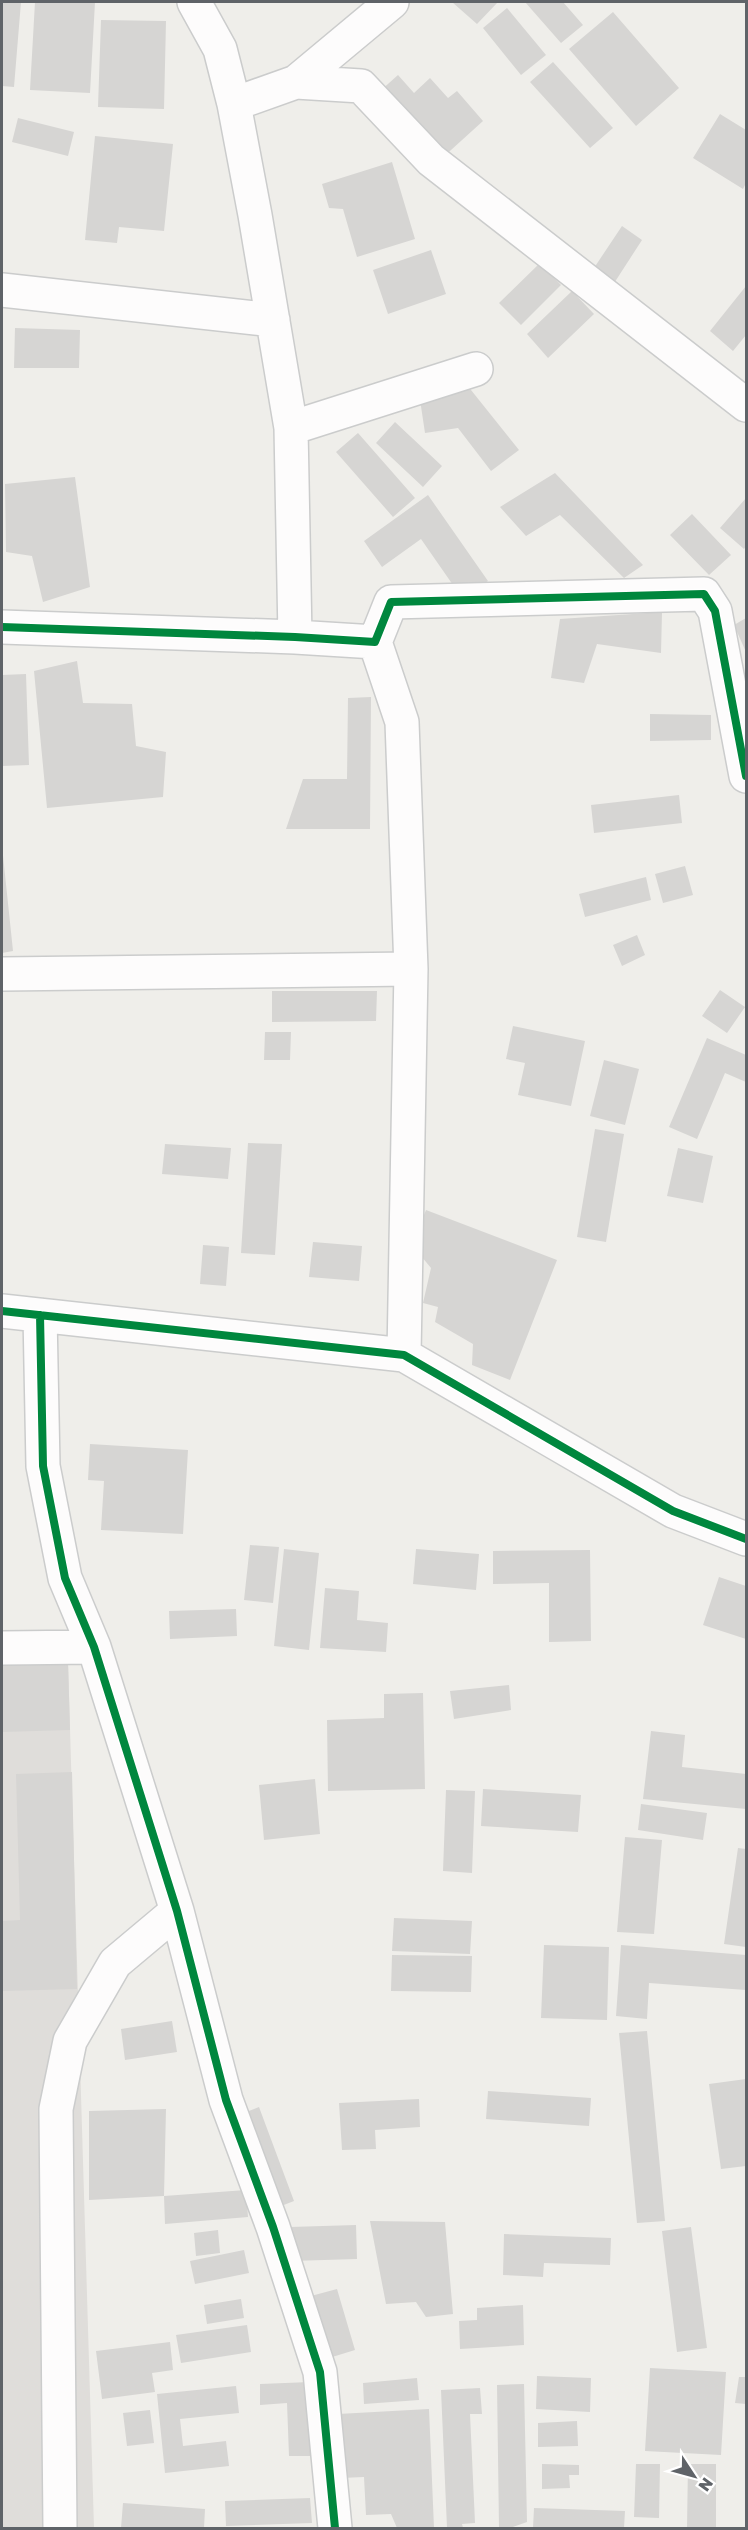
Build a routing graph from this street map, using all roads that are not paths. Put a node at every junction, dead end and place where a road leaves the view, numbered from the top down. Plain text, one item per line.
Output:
1 (194, 2) edge
2 (392, 2) edge
3 (296, 82) junction
4 (234, 104) junction
5 (2, 290) edge
6 (273, 320) junction
7 (476, 369) dead end
8 (747, 405) edge
9 (291, 428) junction
10 (2, 627) edge
11 (295, 637) junction
12 (375, 642) junction
13 (747, 776) edge
14 (411, 969) junction
15 (2, 974) edge
16 (2, 1311) edge
17 (40, 1315) junction
18 (404, 1354) junction
19 (747, 1539) edge
20 (94, 1647) junction
21 (2, 1648) edge
22 (177, 1911) junction
23 (60, 2529) edge
24 (335, 2529) edge

1 - 4 street
2 - 3 street
3 - 4 street
3 - 8 street
4 - 6 street
5 - 6 street
6 - 9 street
7 - 9 street
9 - 11 street
10 - 11 street
11 - 12 street
12 - 13 street
12 - 14 street
14 - 15 street
14 - 18 street
16 - 17 street
17 - 18 street
17 - 20 street
18 - 19 street
20 - 21 street
20 - 22 street
22 - 23 street
22 - 24 street

